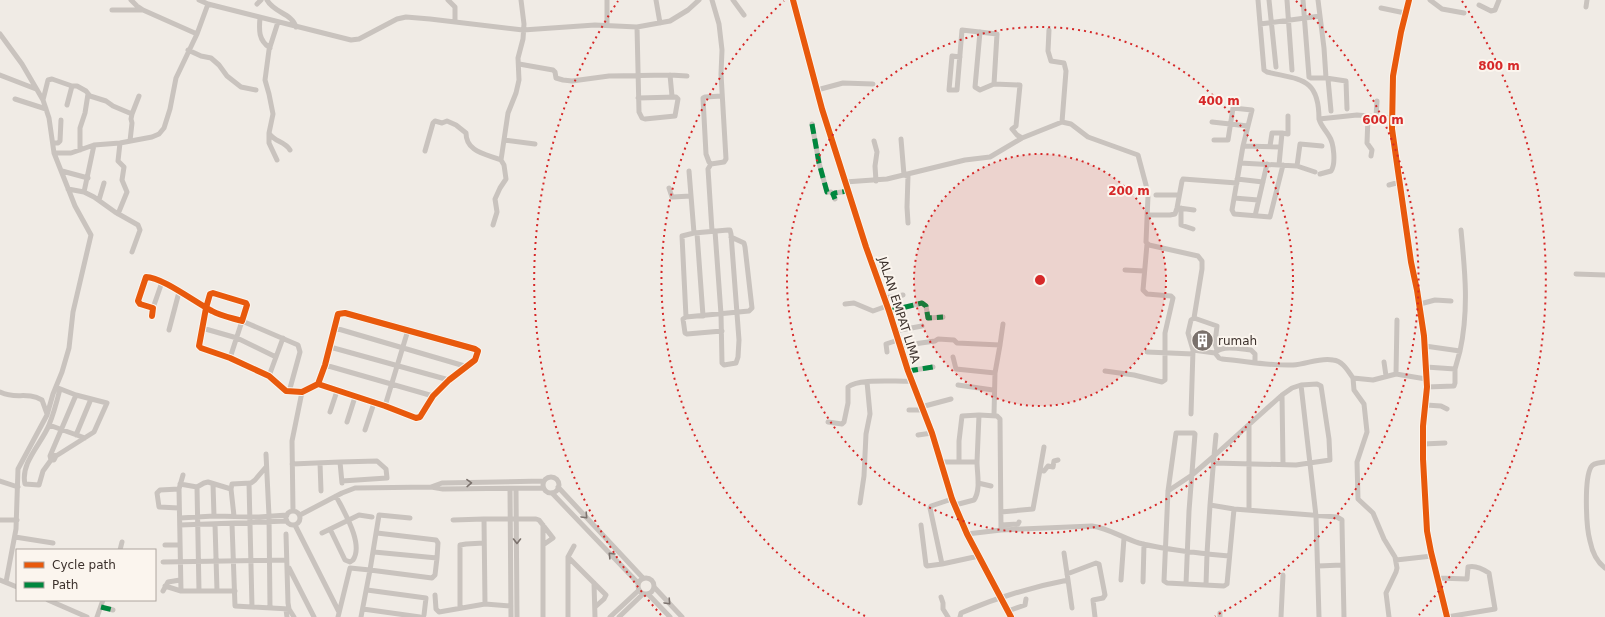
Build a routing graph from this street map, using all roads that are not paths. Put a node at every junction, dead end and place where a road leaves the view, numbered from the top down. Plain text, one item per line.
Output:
1 (132, 0) edge
2 (199, 0) edge
3 (267, 0) edge
4 (448, 0) edge
5 (521, 0) edge
6 (607, 0) edge
7 (656, 0) edge
8 (699, 0) edge
9 (712, 0) edge
10 (733, 0) edge
11 (794, 0) edge
12 (1258, 0) edge
13 (1269, 0) edge
14 (1287, 0) edge
15 (1303, 0) edge
16 (1318, 0) edge
17 (1409, 0) edge
18 (1430, 0) edge
19 (1499, 0) edge
20 (1587, 0) edge
21 (208, 4) junction
22 (1478, 6) dead end
23 (1586, 6) dead end
24 (1381, 8) dead end
25 (112, 10) dead end
26 (143, 10) junction
27 (1405, 13) junction
28 (1464, 13) dead end
29 (744, 15) dead end
30 (1320, 16) junction
31 (260, 17) junction
32 (1305, 18) junction
33 (1289, 20) junction
34 (454, 21) junction
35 (278, 22) junction
36 (660, 23) junction
37 (1270, 23) junction
38 (1260, 24) junction
39 (608, 25) junction
40 (637, 26) junction
41 (296, 27) junction
42 (523, 30) junction
43 (1049, 30) dead end
44 (980, 32) junction
45 (0, 34) edge
46 (197, 34) junction
47 (270, 48) junction
48 (188, 50) junction
49 (960, 57) junction
50 (519, 64) junction
51 (1276, 66) dead end
52 (1292, 70) dead end
53 (0, 75) edge
54 (670, 75) junction
55 (637, 76) junction
56 (687, 76) dead end
57 (1327, 79) junction
58 (873, 84) dead end
59 (994, 84) junction
60 (72, 86) junction
61 (36, 89) junction
62 (256, 90) dead end
63 (816, 90) junction
64 (88, 94) junction
65 (139, 96) dead end
66 (672, 96) junction
67 (722, 96) junction
68 (638, 98) junction
69 (15, 99) dead end
70 (43, 100) junction
71 (1377, 101) dead end
72 (67, 105) dead end
73 (46, 109) junction
74 (1347, 109) dead end
75 (1331, 111) dead end
76 (132, 114) junction
77 (1288, 116) dead end
78 (1368, 116) junction
79 (1376, 117) junction
80 (1392, 118) junction
81 (1319, 119) junction
82 (62, 120) dead end
83 (1062, 122) junction
84 (1212, 122) dead end
85 (812, 124) dead end
86 (1231, 124) junction
87 (1248, 126) junction
88 (269, 133) junction
89 (1282, 133) junction
90 (901, 138) dead end
91 (1022, 138) junction
92 (504, 140) junction
93 (1214, 140) dead end
94 (130, 141) junction
95 (874, 141) dead end
96 (53, 143) junction
97 (120, 143) junction
98 (535, 144) dead end
99 (94, 145) junction
100 (1243, 146) junction
101 (1270, 146) junction
102 (1322, 146) dead end
103 (1280, 147) junction
104 (80, 150) junction
105 (290, 150) dead end
106 (425, 151) dead end
107 (54, 153) junction
108 (1371, 156) dead end
109 (276, 160) dead end
110 (501, 160) junction
111 (1240, 162) junction
112 (711, 164) junction
113 (1266, 164) junction
114 (1281, 165) junction
115 (1297, 166) junction
116 (62, 171) junction
117 (689, 171) dead end
118 (904, 175) junction
119 (88, 178) junction
120 (876, 181) junction
121 (1237, 181) junction
122 (845, 182) junction
123 (1263, 182) junction
124 (1400, 182) junction
125 (104, 183) dead end
126 (1389, 185) dead end
127 (669, 188) dead end
128 (68, 189) junction
129 (848, 191) junction
130 (84, 192) junction
131 (1156, 195) dead end
132 (1179, 195) junction
133 (691, 196) junction
134 (1234, 198) junction
135 (99, 200) junction
136 (1258, 200) junction
137 (1179, 208) junction
138 (1194, 210) dead end
139 (118, 214) junction
140 (1147, 214) junction
141 (1255, 216) junction
142 (908, 223) dead end
143 (493, 225) dead end
144 (1193, 229) dead end
145 (1461, 230) dead end
146 (714, 231) junction
147 (695, 233) junction
148 (732, 237) junction
149 (1147, 244) junction
150 (132, 252) dead end
151 (1125, 270) dead end
152 (1144, 271) junction
153 (1576, 274) dead end
154 (1605, 275) edge
155 (162, 282) junction
156 (179, 292) junction
157 (903, 295) dead end
158 (885, 298) junction
159 (1451, 301) dead end
160 (845, 304) dead end
161 (1420, 304) junction
162 (154, 308) junction
163 (206, 308) junction
164 (888, 308) junction
165 (737, 312) junction
166 (721, 314) junction
167 (152, 316) dead end
168 (703, 316) junction
169 (686, 317) junction
170 (943, 317) dead end
171 (1194, 318) junction
172 (1397, 320) dead end
173 (242, 321) junction
174 (1003, 324) dead end
175 (922, 326) dead end
176 (202, 328) junction
177 (335, 328) junction
178 (169, 330) dead end
179 (408, 330) junction
180 (895, 330) junction
181 (722, 331) junction
182 (237, 338) junction
183 (283, 338) junction
184 (898, 340) junction
185 (1000, 345) junction
186 (900, 346) junction
187 (1425, 346) junction
188 (330, 347) junction
189 (403, 347) junction
190 (1460, 351) junction
191 (887, 352) dead end
192 (1147, 352) dead end
193 (1193, 352) junction
194 (1216, 352) junction
195 (1166, 354) junction
196 (276, 357) junction
197 (953, 357) dead end
198 (230, 358) junction
199 (1255, 362) junction
200 (1384, 362) dead end
201 (325, 366) junction
202 (397, 366) junction
203 (933, 366) dead end
204 (1426, 366) junction
205 (468, 367) junction
206 (1455, 369) junction
207 (908, 371) junction
208 (1106, 371) dead end
209 (994, 373) junction
210 (1396, 374) junction
211 (269, 376) junction
212 (1386, 376) junction
213 (1353, 378) junction
214 (1426, 379) junction
215 (449, 380) junction
216 (911, 381) junction
217 (867, 382) junction
218 (318, 384) junction
219 (391, 385) junction
220 (958, 385) dead end
221 (1301, 385) junction
222 (58, 387) junction
223 (1427, 388) junction
224 (993, 390) junction
225 (337, 391) junction
226 (0, 392) edge
227 (289, 392) junction
228 (302, 394) junction
229 (76, 395) junction
230 (1282, 395) junction
231 (433, 396) junction
232 (355, 397) junction
233 (92, 399) junction
234 (951, 399) dead end
235 (374, 403) junction
236 (1426, 405) junction
237 (385, 406) junction
238 (922, 408) junction
239 (1447, 409) dead end
240 (909, 410) dead end
241 (330, 412) dead end
242 (1191, 414) dead end
243 (47, 415) junction
244 (979, 415) junction
245 (994, 415) junction
246 (347, 422) dead end
247 (828, 422) dead end
248 (1249, 425) junction
249 (49, 426) junction
250 (62, 430) junction
251 (365, 430) dead end
252 (932, 434) junction
253 (76, 435) junction
254 (918, 435) dead end
255 (1216, 435) dead end
256 (85, 438) junction
257 (1444, 443) dead end
258 (1422, 444) junction
259 (1044, 447) dead end
260 (266, 454) dead end
261 (53, 456) junction
262 (1214, 456) junction
263 (1058, 460) dead end
264 (340, 462) junction
265 (941, 462) junction
266 (959, 462) junction
267 (977, 462) junction
268 (1605, 462) edge
269 (320, 463) junction
270 (1214, 463) junction
271 (292, 464) junction
272 (1249, 464) junction
273 (1283, 464) junction
274 (1310, 464) junction
275 (266, 467) junction
276 (1040, 470) junction
277 (183, 475) dead end
278 (1192, 475) junction
279 (0, 481) edge
280 (544, 481) junction
281 (249, 483) junction
282 (978, 483) junction
283 (213, 484) junction
284 (992, 486) dead end
285 (18, 487) junction
286 (180, 487) junction
287 (197, 487) junction
288 (431, 487) junction
289 (558, 487) junction
290 (543, 488) junction
291 (231, 489) junction
292 (510, 489) junction
293 (516, 489) junction
294 (321, 491) dead end
295 (1168, 491) junction
296 (552, 493) junction
297 (336, 496) junction
298 (952, 499) junction
299 (860, 503) dead end
300 (955, 505) junction
301 (1210, 505) junction
302 (179, 508) junction
303 (1234, 509) junction
304 (1249, 510) junction
305 (293, 511) junction
306 (1001, 512) junction
307 (287, 515) junction
308 (300, 515) junction
309 (214, 516) junction
310 (234, 516) junction
311 (269, 516) junction
312 (1316, 516) junction
313 (198, 517) junction
314 (250, 517) junction
315 (180, 518) junction
316 (372, 518) dead end
317 (410, 518) dead end
318 (510, 518) junction
319 (517, 518) junction
320 (484, 519) junction
321 (0, 520) edge
322 (16, 520) junction
323 (453, 520) dead end
324 (287, 521) junction
325 (347, 521) junction
326 (269, 522) junction
327 (1019, 522) dead end
328 (250, 523) junction
329 (215, 524) junction
330 (232, 524) junction
331 (180, 525) junction
332 (198, 525) junction
333 (295, 525) junction
334 (543, 525) junction
335 (921, 526) dead end
336 (1001, 527) junction
337 (330, 529) junction
338 (322, 533) dead end
339 (377, 533) junction
340 (286, 534) dead end
341 (967, 534) junction
342 (15, 538) junction
343 (1124, 538) junction
344 (122, 542) dead end
345 (53, 543) dead end
346 (484, 544) junction
347 (1144, 544) junction
348 (165, 545) dead end
349 (180, 545) junction
350 (543, 545) junction
351 (574, 546) dead end
352 (1165, 548) junction
353 (120, 549) edge
354 (1187, 551) junction
355 (374, 552) junction
356 (1064, 553) dead end
357 (1207, 554) junction
358 (979, 556) junction
359 (1229, 556) junction
360 (1432, 556) junction
361 (568, 557) junction
362 (437, 558) junction
363 (198, 560) junction
364 (216, 560) junction
365 (234, 560) junction
366 (251, 560) junction
367 (270, 560) junction
368 (1396, 560) junction
369 (180, 561) junction
370 (163, 562) dead end
371 (287, 562) junction
372 (942, 564) junction
373 (1342, 565) junction
374 (1318, 566) junction
375 (1605, 568) edge
376 (370, 570) junction
377 (1283, 575) dead end
378 (1067, 577) junction
379 (643, 578) junction
380 (1438, 578) junction
381 (0, 580) edge
382 (180, 580) junction
383 (1120, 580) dead end
384 (6, 582) junction
385 (1143, 582) dead end
386 (594, 583) junction
387 (638, 583) junction
388 (1186, 584) junction
389 (1206, 585) junction
390 (16, 587) edge
391 (654, 587) junction
392 (367, 590) junction
393 (181, 591) junction
394 (199, 591) junction
395 (217, 591) junction
396 (234, 591) junction
397 (643, 593) junction
398 (435, 595) dead end
399 (1000, 597) junction
400 (941, 598) dead end
401 (1026, 599) dead end
402 (50, 601) edge
403 (103, 601) edge
404 (632, 601) junction
405 (485, 604) junction
406 (511, 606) junction
407 (101, 607) junction
408 (252, 607) junction
409 (595, 607) junction
410 (270, 608) junction
411 (460, 608) junction
412 (1072, 608) dead end
413 (363, 609) junction
414 (113, 610) dead end
415 (288, 610) junction
416 (339, 614) edge
417 (400, 615) edge
418 (1010, 616) edge
419 (87, 617) edge
420 (97, 617) edge
421 (287, 617) edge
422 (294, 617) edge
423 (314, 617) edge
424 (361, 617) edge
425 (418, 617) edge
426 (423, 617) edge
427 (516, 617) edge
428 (543, 617) edge
429 (568, 617) edge
430 (595, 617) edge
431 (610, 617) edge
432 (619, 617) edge
433 (670, 617) edge
434 (682, 617) edge
435 (948, 617) edge
436 (960, 617) edge
437 (1095, 617) edge
438 (1281, 617) edge
439 (1319, 617) edge
440 (1344, 617) edge
441 (1389, 617) edge
442 (1447, 617) edge

1 - 26 street
2 - 21 street
3 - 41 street
4 - 34 street
5 - 42 street
6 - 39 street
7 - 36 street
8 - 36 street
9 - 67 street
10 - 29 street
11 - 63 street, JALAN EMPAT LIMA
12 - 38 street
13 - 37 street
14 - 33 street
15 - 32 street
16 - 30 street
17 - 27 street
18 - 28 street
19 - 22 street
20 - 23 street
21 - 31 street
21 - 46 street
24 - 27 street
25 - 26 street
26 - 46 street
27 - 80 street
30 - 32 street
30 - 57 street
31 - 35 street
31 - 47 street
32 - 33 street
32 - 57 street
33 - 37 street
33 - 52 street
34 - 41 street
34 - 42 street
35 - 41 street
35 - 47 street
36 - 40 street
37 - 38 street
37 - 51 street
38 - 81 street
39 - 40 street
39 - 42 street
40 - 55 street
42 - 50 street
43 - 83 street
44 - 49 street
44 - 59 street
44 - 59 street
45 - 61 street
46 - 48 street
47 - 88 street
48 - 62 street
48 - 94 street
49 - 49 street
50 - 55 street
50 - 92 street
53 - 61 street
54 - 55 street
54 - 56 street
54 - 66 street
55 - 68 street
57 - 74 street
57 - 75 street
58 - 63 street
59 - 91 street
60 - 64 street
60 - 70 street
60 - 72 street
61 - 70 street
63 - 122 street, JALAN EMPAT LIMA
64 - 76 street
64 - 104 street
65 - 76 street
66 - 68 street
66 - 68 street
67 - 112 street
67 - 112 street
69 - 73 street
70 - 73 street
71 - 79 street
73 - 96 street
76 - 94 street
77 - 89 street
78 - 79 street
78 - 81 street
78 - 108 street
79 - 80 street
80 - 124 street
81 - 115 street
82 - 96 street
83 - 91 street
83 - 140 street
84 - 86 street
85 - 129 street
86 - 87 street
86 - 87 street
86 - 93 street
87 - 100 street
88 - 105 street
88 - 109 street
89 - 101 street
89 - 103 street
90 - 118 street
91 - 118 street
92 - 98 street
92 - 110 street
94 - 97 street
95 - 120 street
96 - 107 street
97 - 99 street
97 - 139 street
99 - 104 street
99 - 119 street
100 - 101 street
100 - 111 street
101 - 103 street
102 - 115 street
103 - 114 street
104 - 107 street
106 - 110 street
107 - 116 street
110 - 143 street
111 - 113 street
111 - 121 street
112 - 146 street
113 - 114 street
113 - 123 street
114 - 115 street
114 - 141 street
116 - 119 street
116 - 128 street
117 - 133 street
118 - 120 street
118 - 142 street
119 - 130 street
120 - 122 street
121 - 123 street
121 - 132 street
121 - 134 street
122 - 129 street, JALAN EMPAT LIMA
123 - 136 street
124 - 126 street
124 - 161 street
125 - 135 street
127 - 133 street
128 - 130 street
128 - 222 street
129 - 158 street, JALAN EMPAT LIMA
130 - 135 street
131 - 132 street
132 - 137 street
133 - 147 street
134 - 136 street
134 - 141 street
135 - 139 street
136 - 141 street
137 - 138 street
137 - 140 street
137 - 144 street
139 - 150 street
140 - 149 street
145 - 190 street
146 - 147 street
146 - 148 street
146 - 166 street
147 - 168 street
147 - 169 street
148 - 165 street
148 - 165 street
149 - 152 street
149 - 171 street
151 - 152 street
152 - 195 street
153 - 154 street
155 - 156 street
155 - 162 street
155 - 162 street
156 - 163 street
156 - 178 street
157 - 158 street
158 - 164 street, JALAN EMPAT LIMA
159 - 161 street
160 - 164 street
161 - 187 street
162 - 167 street
163 - 173 street
163 - 173 street
163 - 176 street
164 - 170 street
164 - 180 street, JALAN EMPAT LIMA
165 - 166 street
165 - 181 street
166 - 168 street
166 - 181 street
168 - 169 street
169 - 181 street
171 - 193 street
171 - 194 street
172 - 210 street
173 - 182 street
173 - 183 street
174 - 185 street
175 - 180 street
176 - 182 street
176 - 198 street
177 - 179 street
177 - 188 street
177 - 189 street
179 - 189 street
179 - 205 street
180 - 184 street, JALAN EMPAT LIMA
182 - 196 street
182 - 198 street
183 - 196 street
183 - 227 street
184 - 186 street, JALAN EMPAT LIMA
184 - 191 street
185 - 186 street
185 - 209 street
186 - 207 street, JALAN EMPAT LIMA
187 - 190 street
187 - 204 street
188 - 201 street
188 - 202 street
189 - 202 street
189 - 205 street
190 - 206 street
192 - 195 street
193 - 194 street
193 - 195 street
193 - 242 street
194 - 199 street
194 - 199 street
195 - 208 street
196 - 211 street
197 - 209 street
198 - 211 street
199 - 213 street
200 - 212 street
201 - 218 street
201 - 219 street
202 - 215 street
202 - 219 street
203 - 207 street
204 - 206 street
204 - 214 street
205 - 215 street
206 - 223 street
207 - 216 street, JALAN EMPAT LIMA
209 - 224 street
210 - 212 street
210 - 214 street
211 - 227 street
212 - 213 street
213 - 368 street
214 - 223 street
215 - 231 street
216 - 217 street
216 - 238 street, JALAN EMPAT LIMA
217 - 247 street
217 - 299 street
218 - 225 street
218 - 228 street
219 - 231 street
219 - 237 street
220 - 224 street
221 - 230 street
221 - 274 street
221 - 274 street
222 - 229 street
222 - 243 street
222 - 249 street
223 - 236 street
224 - 245 street
225 - 232 street
225 - 241 street
226 - 243 street
227 - 228 street
228 - 271 street
229 - 233 street
229 - 250 street
230 - 248 street
230 - 273 street
231 - 237 street
232 - 235 street
232 - 246 street
233 - 253 street
233 - 256 street
234 - 238 street
235 - 237 street
235 - 251 street
236 - 239 street
236 - 258 street
238 - 240 street
238 - 252 street, JALAN EMPAT LIMA
243 - 285 street
244 - 245 street
244 - 266 street
244 - 267 street
245 - 306 street
248 - 262 street
248 - 272 street
249 - 250 street
249 - 261 street
250 - 253 street
250 - 261 street
252 - 254 street
252 - 265 street, JALAN EMPAT LIMA
253 - 256 street
255 - 262 street
256 - 261 street
257 - 258 street
258 - 360 street
259 - 276 street
260 - 275 street
262 - 270 street
262 - 278 street
263 - 276 street
264 - 264 street
264 - 269 street
265 - 266 street
265 - 298 street, JALAN EMPAT LIMA
266 - 267 street
267 - 282 street
268 - 375 street
269 - 271 street
269 - 294 street
270 - 272 street
270 - 301 street
271 - 305 street
272 - 273 street
272 - 304 street
273 - 274 street
274 - 312 street
275 - 281 street
275 - 311 street
276 - 306 street
277 - 286 street
278 - 295 street
278 - 295 street
278 - 354 street
279 - 285 street
288 -> 280 street
280 - 289 street
280 - 290 street
281 - 291 street
281 - 314 street
282 - 284 street
282 - 300 street
283 - 287 street
283 - 291 street
283 - 309 street
285 - 322 street
286 - 287 street
286 - 302 street
286 - 302 street
287 - 313 street
288 - 292 street
288 - 297 street
289 - 296 street
289 -> 379 street
290 - 293 street
290 - 296 street
291 - 310 street
292 - 293 street
292 - 318 street
293 - 319 street
295 - 352 street
387 -> 296 street
297 - 308 street
297 - 325 street
298 - 300 street, JALAN EMPAT LIMA
298 - 372 street
300 - 341 street, JALAN EMPAT LIMA
301 - 303 street
301 - 357 street
302 - 315 street
303 - 304 street
303 - 359 street
304 - 312 street
305 - 307 street
305 - 308 street
306 - 336 street
307 - 311 street
307 - 324 street
308 - 333 street
309 - 310 street
309 - 313 street
310 - 314 street
311 - 314 street
311 - 326 street
312 - 373 street
312 - 374 street
313 - 315 street
313 - 332 street
314 - 328 street
315 - 331 street
316 - 325 street
317 - 339 street
318 - 319 street
318 - 320 street
318 - 406 street
319 - 334 street
319 -> 427 street
320 - 323 street
320 - 346 street
321 - 322 street
322 - 342 street
324 - 326 street
324 - 333 street
325 - 337 street
325 - 337 street
326 - 328 street
326 - 367 street
327 - 336 street
328 - 330 street
328 - 366 street
329 - 330 street
329 - 332 street
329 - 364 street
330 - 365 street
331 - 332 street
331 - 349 street
332 - 363 street
333 - 416 street
334 - 350 street
334 - 350 street
335 - 372 street
336 - 341 street
336 - 343 street
337 - 338 street
339 - 355 street
339 - 362 street
340 - 371 street
341 - 358 street, JALAN EMPAT LIMA
342 - 345 street
342 - 384 street
343 - 347 street
343 - 383 street
344 - 353 street
346 - 405 street
346 - 411 street
347 - 352 street
347 - 385 street
348 - 349 street
349 - 369 street
350 - 428 street
351 - 361 street
352 - 354 street
352 - 388 street
354 - 357 street
354 - 388 street
355 - 362 street
355 - 376 street
356 - 378 street
357 - 359 street
357 - 389 street
358 - 372 street
358 - 399 street, JALAN EMPAT LIMA
359 - 389 street
360 - 368 street
360 - 380 street
361 - 386 street
361 - 429 street
362 - 376 street
363 - 364 street
363 - 369 street
363 - 394 street
364 - 365 street
364 - 395 street
365 - 366 street
365 - 396 street
366 - 367 street
366 - 408 street
367 - 371 street
367 - 410 street
368 - 441 street
369 - 370 street
369 - 382 street
371 - 415 street
371 - 423 street
373 - 374 street
373 - 440 street
374 - 439 street
376 - 392 street
376 - 416 street
377 - 438 street
378 - 399 street
378 - 412 street
378 - 437 street
379 - 387 street
379 - 391 street
380 - 442 street
380 - 442 street
381 - 384 street
382 - 393 street
382 - 393 street
384 - 390 street
386 - 409 street
386 - 409 street
387 - 397 street
388 - 389 street
391 - 397 street
391 -> 434 street
392 - 413 street
392 - 426 street
393 - 394 street
394 - 395 street
395 - 396 street
396 - 408 street
397 - 404 street
397 - 433 street
398 - 411 street
399 - 418 street, JALAN EMPAT LIMA
399 - 436 street
400 - 435 street
401 - 418 street
402 - 419 street
403 - 407 street
404 - 431 street
404 - 432 street
405 - 406 street
405 - 411 street
406 - 427 street
407 - 414 street
407 - 420 street
408 - 410 street
409 - 430 street
410 - 415 street
413 - 417 street
413 - 424 street
415 - 421 street
415 - 422 street
417 - 425 street

